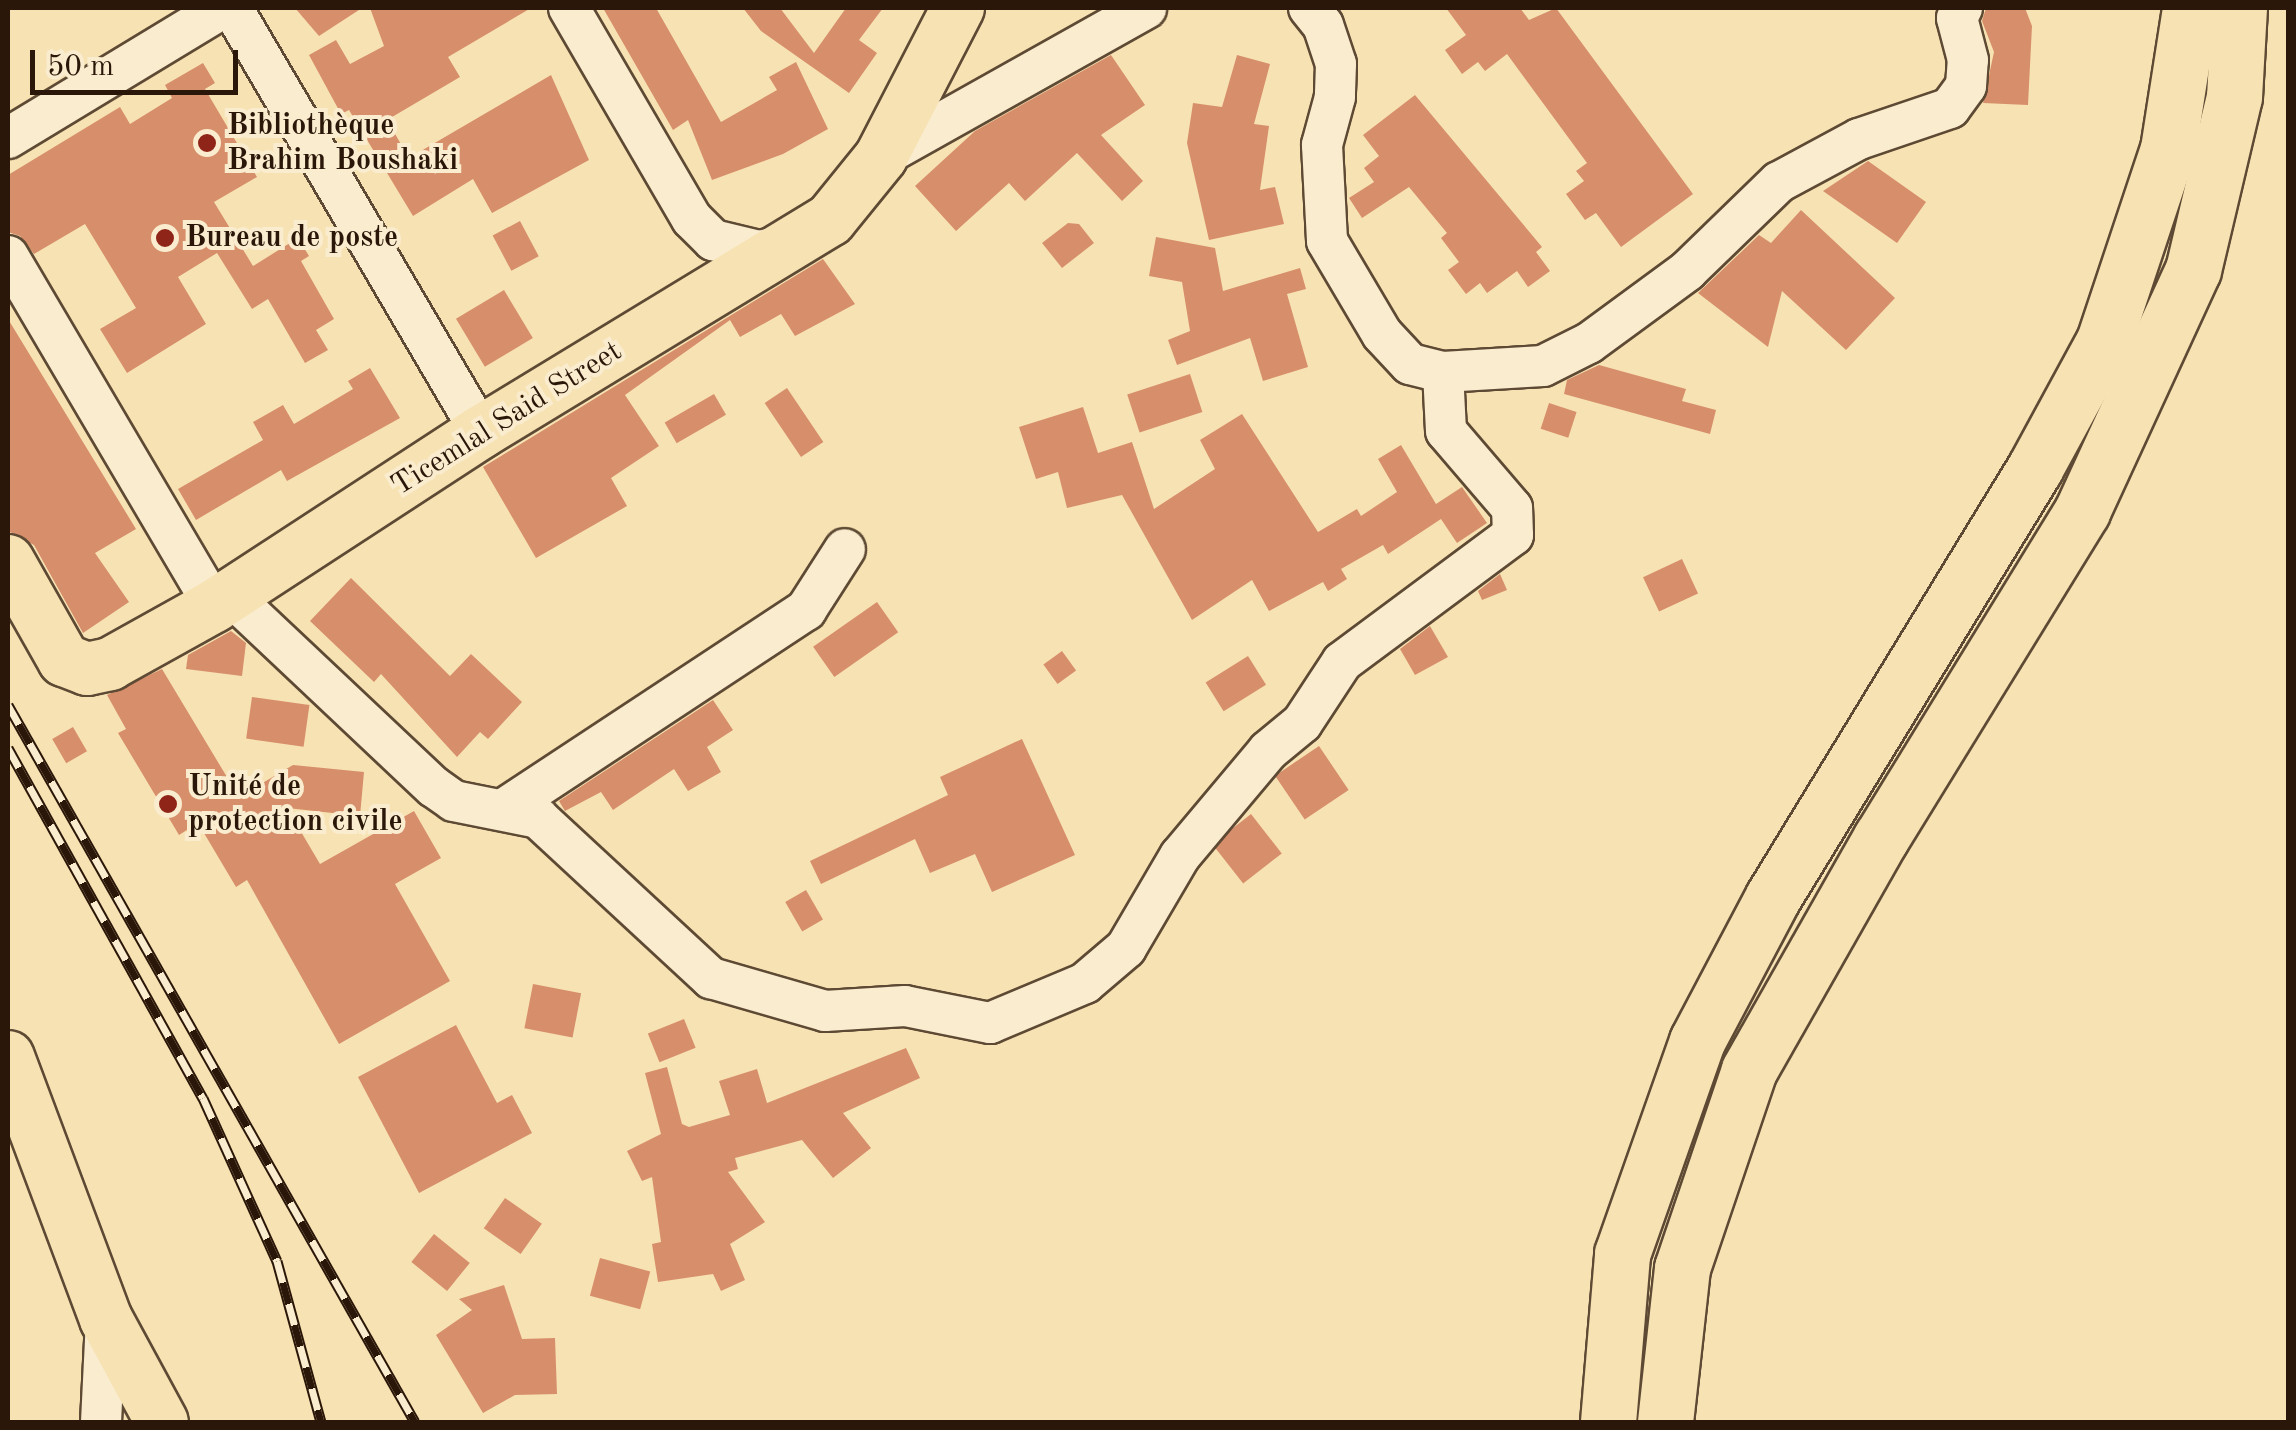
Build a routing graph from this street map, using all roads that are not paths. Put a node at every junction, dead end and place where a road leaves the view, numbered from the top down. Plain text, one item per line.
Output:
1 (223, 8) edge
2 (232, 8) edge
3 (570, 8) edge
4 (958, 8) edge
5 (1146, 8) edge
6 (1308, 8) edge
7 (1962, 8) edge
8 (2190, 8) edge
9 (2239, 8) edge
10 (8, 138) edge
11 (881, 157) junction
12 (792, 244) junction
13 (8, 256) edge
14 (1442, 372) junction
15 (481, 432) junction
16 (844, 548) dead end
17 (8, 561) edge
18 (222, 601) junction
19 (504, 809) junction
20 (8, 1057) edge
21 (106, 1319) junction
22 (101, 1422) edge
23 (162, 1422) edge
24 (1608, 1422) edge
25 (1665, 1422) edge

1 - 10 street
2 - 15 street
3 - 12 street
4 - 11 main road, Ticemlal Said Street
5 - 11 street
6 - 14 street
7 - 14 street
8 - 24 highway
9 - 25 highway
11 - 12 main road, Ticemlal Said Street
12 - 15 main road, Ticemlal Said Street
13 - 18 street
14 - 19 street
15 - 18 main road, Ticemlal Said Street
16 - 19 street
17 - 18 main road, Ticemlal Said Street
18 - 19 street
20 - 21 main road
21 - 22 street
21 - 23 main road

